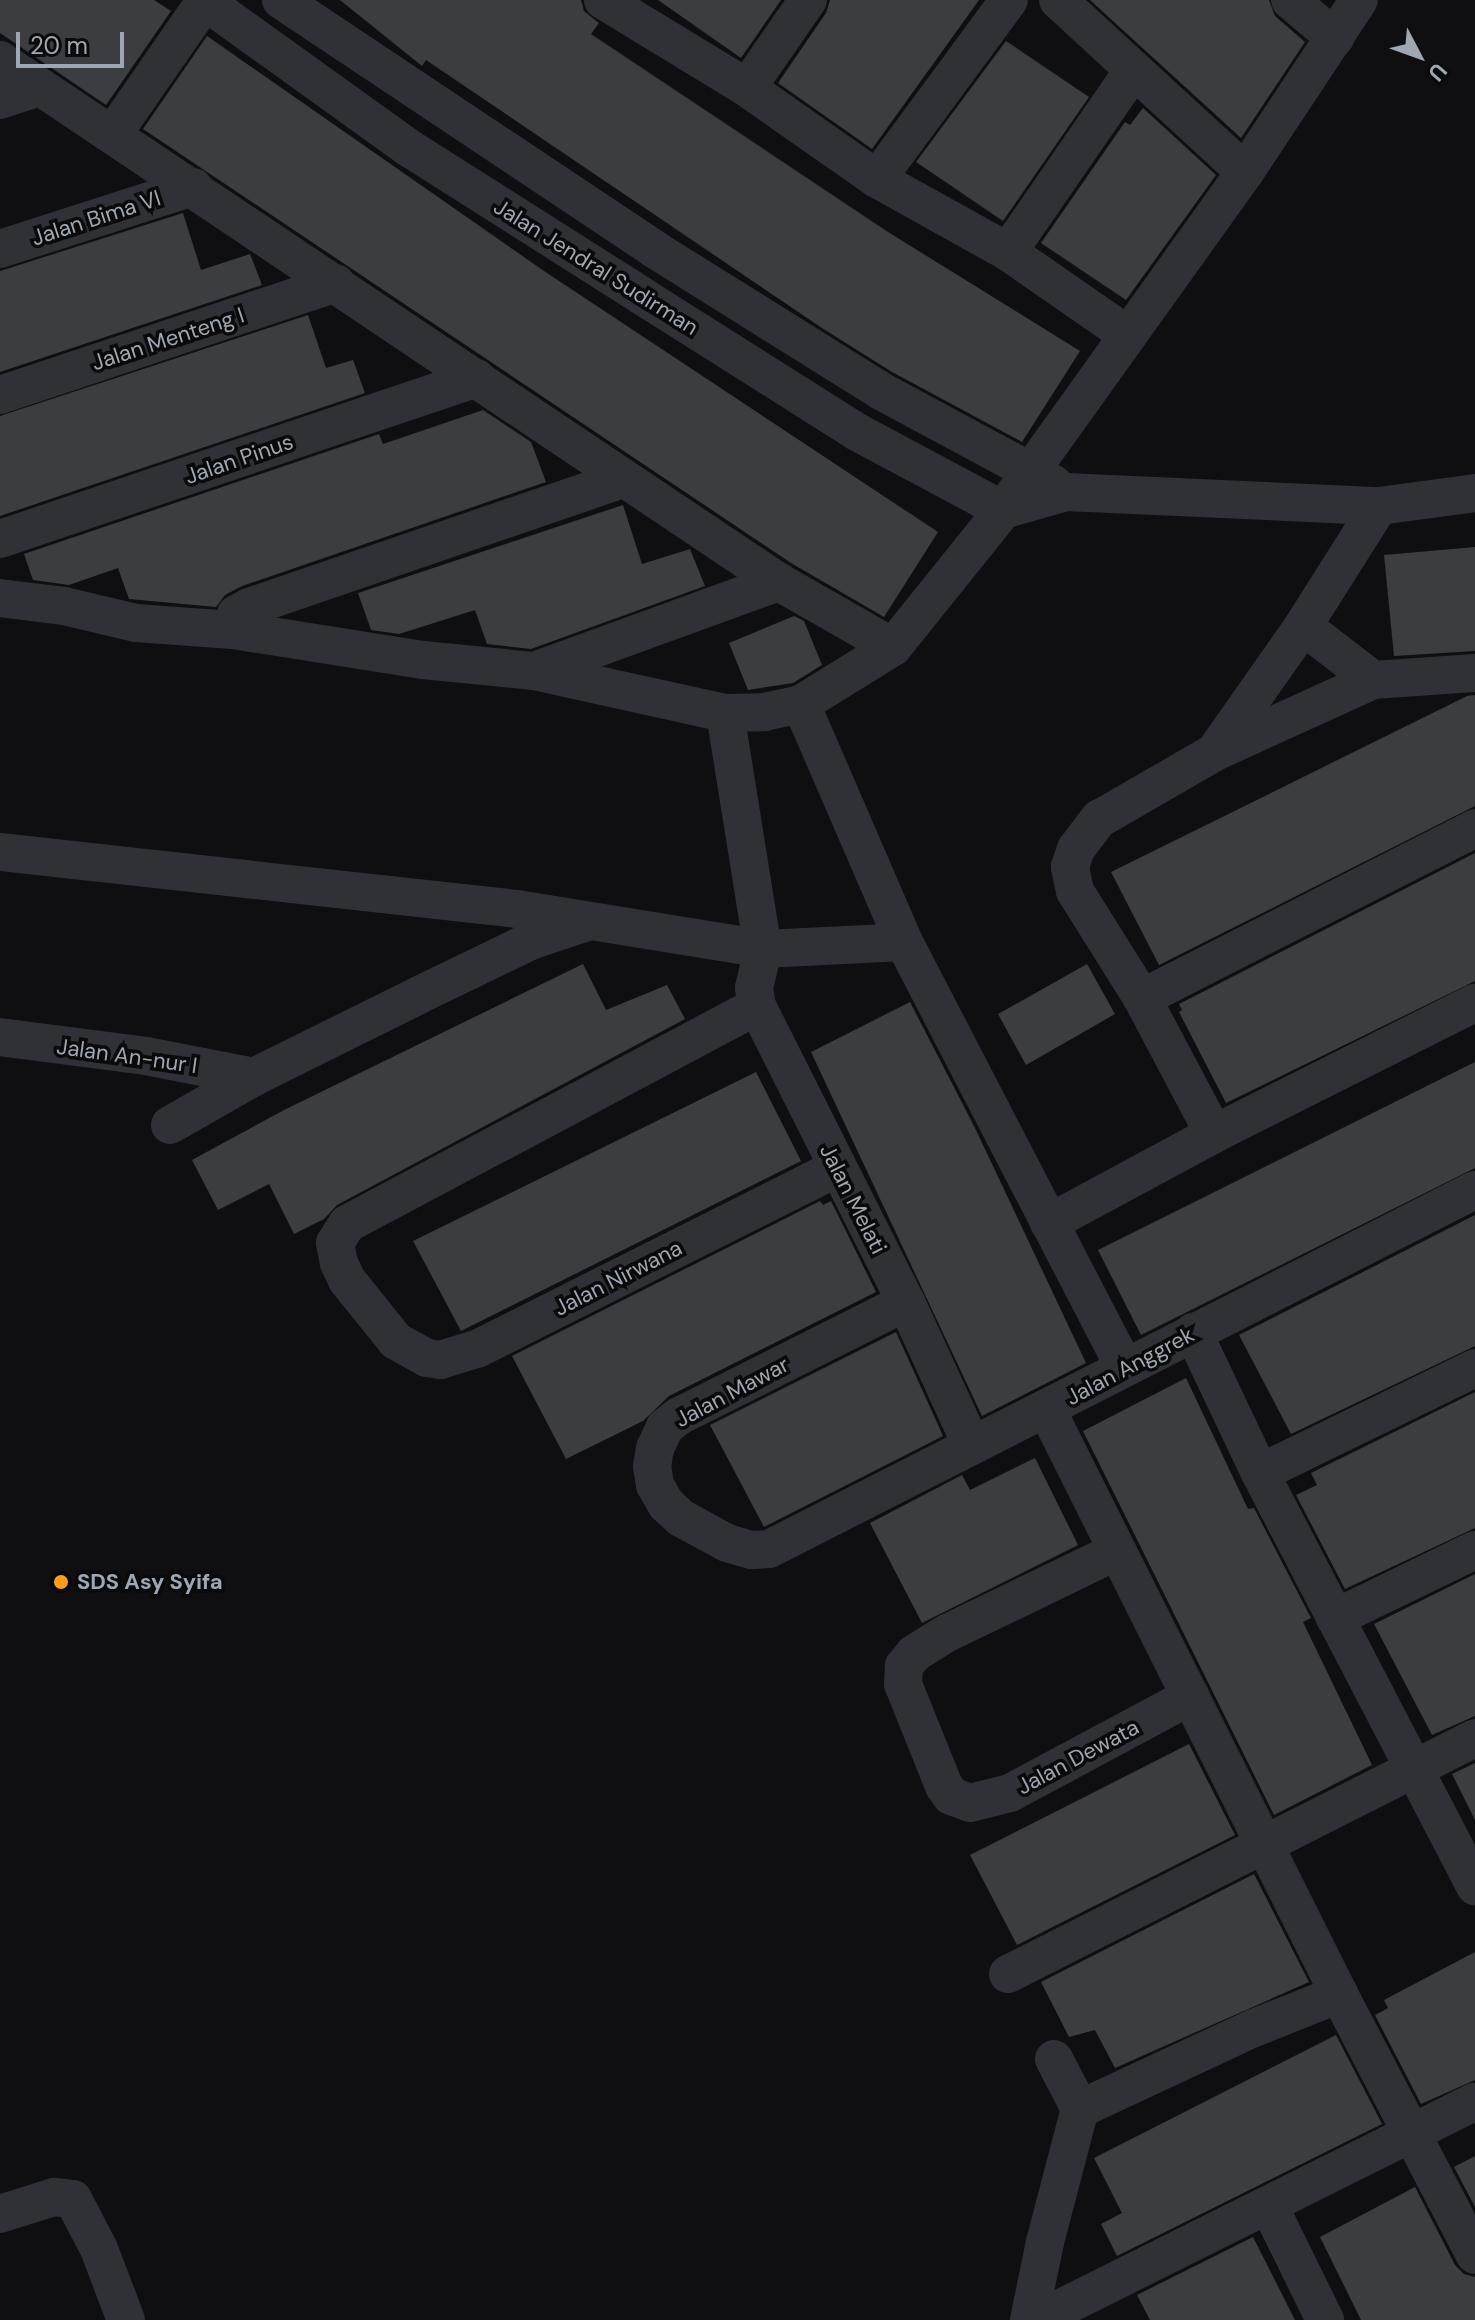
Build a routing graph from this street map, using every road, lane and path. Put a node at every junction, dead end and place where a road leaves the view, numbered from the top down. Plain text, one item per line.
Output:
1 (281, 0) edge
2 (808, 0) edge
3 (1009, 0) edge
4 (1058, 0) edge
5 (1290, 0) edge
6 (1359, 0) edge
7 (204, 1) edge
8 (620, 4) edge
9 (1335, 38) junction
10 (0, 60) edge
11 (1133, 71) junction
12 (40, 87) junction
13 (747, 88) junction
14 (0, 100) edge
15 (437, 102) junction
16 (113, 134) junction
17 (409, 148) junction
18 (1245, 172) junction
19 (877, 179) junction
20 (193, 187) junction
21 (0, 249) edge
22 (1008, 252) junction
23 (336, 283) junction
24 (1128, 335) junction
25 (477, 378) junction
26 (0, 395) edge
27 (1031, 471) junction
28 (622, 479) junction
29 (1066, 492) junction
30 (1475, 493) edge
31 (1379, 506) junction
32 (1003, 510) junction
33 (0, 539) edge
34 (779, 582) junction
35 (0, 598) edge
36 (1303, 626) junction
37 (233, 630) junction
38 (893, 647) junction
39 (534, 671) junction
40 (1475, 673) edge
41 (1373, 680) junction
42 (801, 704) junction
43 (725, 713) junction
44 (1215, 752) junction
45 (1475, 828) edge
46 (0, 852) edge
47 (588, 921) junction
48 (904, 942) junction
49 (763, 949) junction
50 (1142, 998) junction
51 (1475, 1003) edge
52 (757, 1006) junction
53 (0, 1037) edge
54 (254, 1077) junction
55 (170, 1125) dead end
56 (1214, 1134) junction
57 (837, 1168) junction
58 (1475, 1190) edge
59 (1049, 1223) junction
60 (906, 1302) junction
61 (1193, 1332) junction
62 (1124, 1367) junction
63 (1475, 1368) edge
64 (1047, 1410) junction
65 (972, 1446) junction
66 (1260, 1473) junction
67 (785, 1542) joint
68 (1475, 1550) edge
69 (1117, 1551) junction
70 (1335, 1618) junction
71 (1191, 1696) junction
72 (1475, 1738) edge
73 (1414, 1769) junction
74 (1265, 1846) junction
75 (1475, 1886) edge
76 (1008, 1974) dead end
77 (1339, 1994) junction
78 (1054, 2059) dead end
79 (1475, 2102) edge
80 (1080, 2109) junction
81 (1414, 2133) junction
82 (1269, 2206) junction
83 (0, 2214) edge
84 (1475, 2255) edge
85 (126, 2320) edge
86 (1029, 2320) edge
87 (1037, 2320) edge
88 (1325, 2320) edge

1 - 15 street, Jalan Jendral Sudirman
2 - 13 street
3 - 19 street
4 - 11 street
5 - 9 street
6 - 9 street
7 - 16 street
7 - 17 street, Jalan Jendral Sudirman
8 - 13 street
9 - 18 street
10 - 12 street
11 - 18 street
11 - 22 street
12 - 14 street
12 - 16 street
13 - 19 street
15 - 17 street
15 - 27 street, Jalan Jendral Sudirman
16 - 20 street
17 - 32 street, Jalan Jendral Sudirman
18 - 24 street
19 - 22 street
20 - 21 street, Jalan Bima VI
20 - 23 street
22 - 24 street
23 - 25 street
23 - 26 street, Jalan Menteng I
24 - 27 street
25 - 28 street
25 - 33 street, Jalan Pinus
27 - 29 street, Jalan Jendral Sudirman
27 - 32 street
28 - 34 street
28 - 37 street
29 - 31 street
29 - 32 street
30 - 31 street
31 - 36 street
32 - 38 street
34 - 38 street
34 - 39 street
35 - 37 street
36 - 41 street
36 - 44 street
37 - 39 street
38 - 42 street
39 - 43 street
40 - 41 street
41 - 44 street
42 - 43 street
42 - 48 street
43 - 49 street
44 - 50 street
45 - 50 street
46 - 47 street
47 - 49 street
47 - 54 street
48 - 49 street
48 - 59 street
49 - 52 street, Jalan Melati
50 - 56 street
51 - 56 street
52 - 57 street, Jalan Melati
52 - 57 street, Jalan Nirwana
53 - 54 street, Jalan An-nur I
54 - 55 street
56 - 59 street
57 - 60 street, Jalan Melati
58 - 61 street, Jalan Anggrek
59 - 62 street
60 - 65 street, Jalan Melati
60 - 67 street, Jalan Mawar
61 - 62 street, Jalan Anggrek
61 - 66 street
62 - 64 street, Jalan Anggrek
63 - 66 street
64 - 65 street, Jalan Anggrek
64 - 69 street
65 - 67 street, Jalan Anggrek
66 - 70 street
68 - 70 street
69 - 71 street
69 - 71 street, Jalan Dewata
70 - 73 street
71 - 74 street
72 - 73 street
73 - 74 street
73 - 75 street
74 - 76 street
74 - 77 street
77 - 80 street
77 - 81 street
78 - 80 street
79 - 81 street
80 - 86 street
81 - 82 street
81 - 84 street
82 - 87 street
82 - 88 street
83 - 85 street

